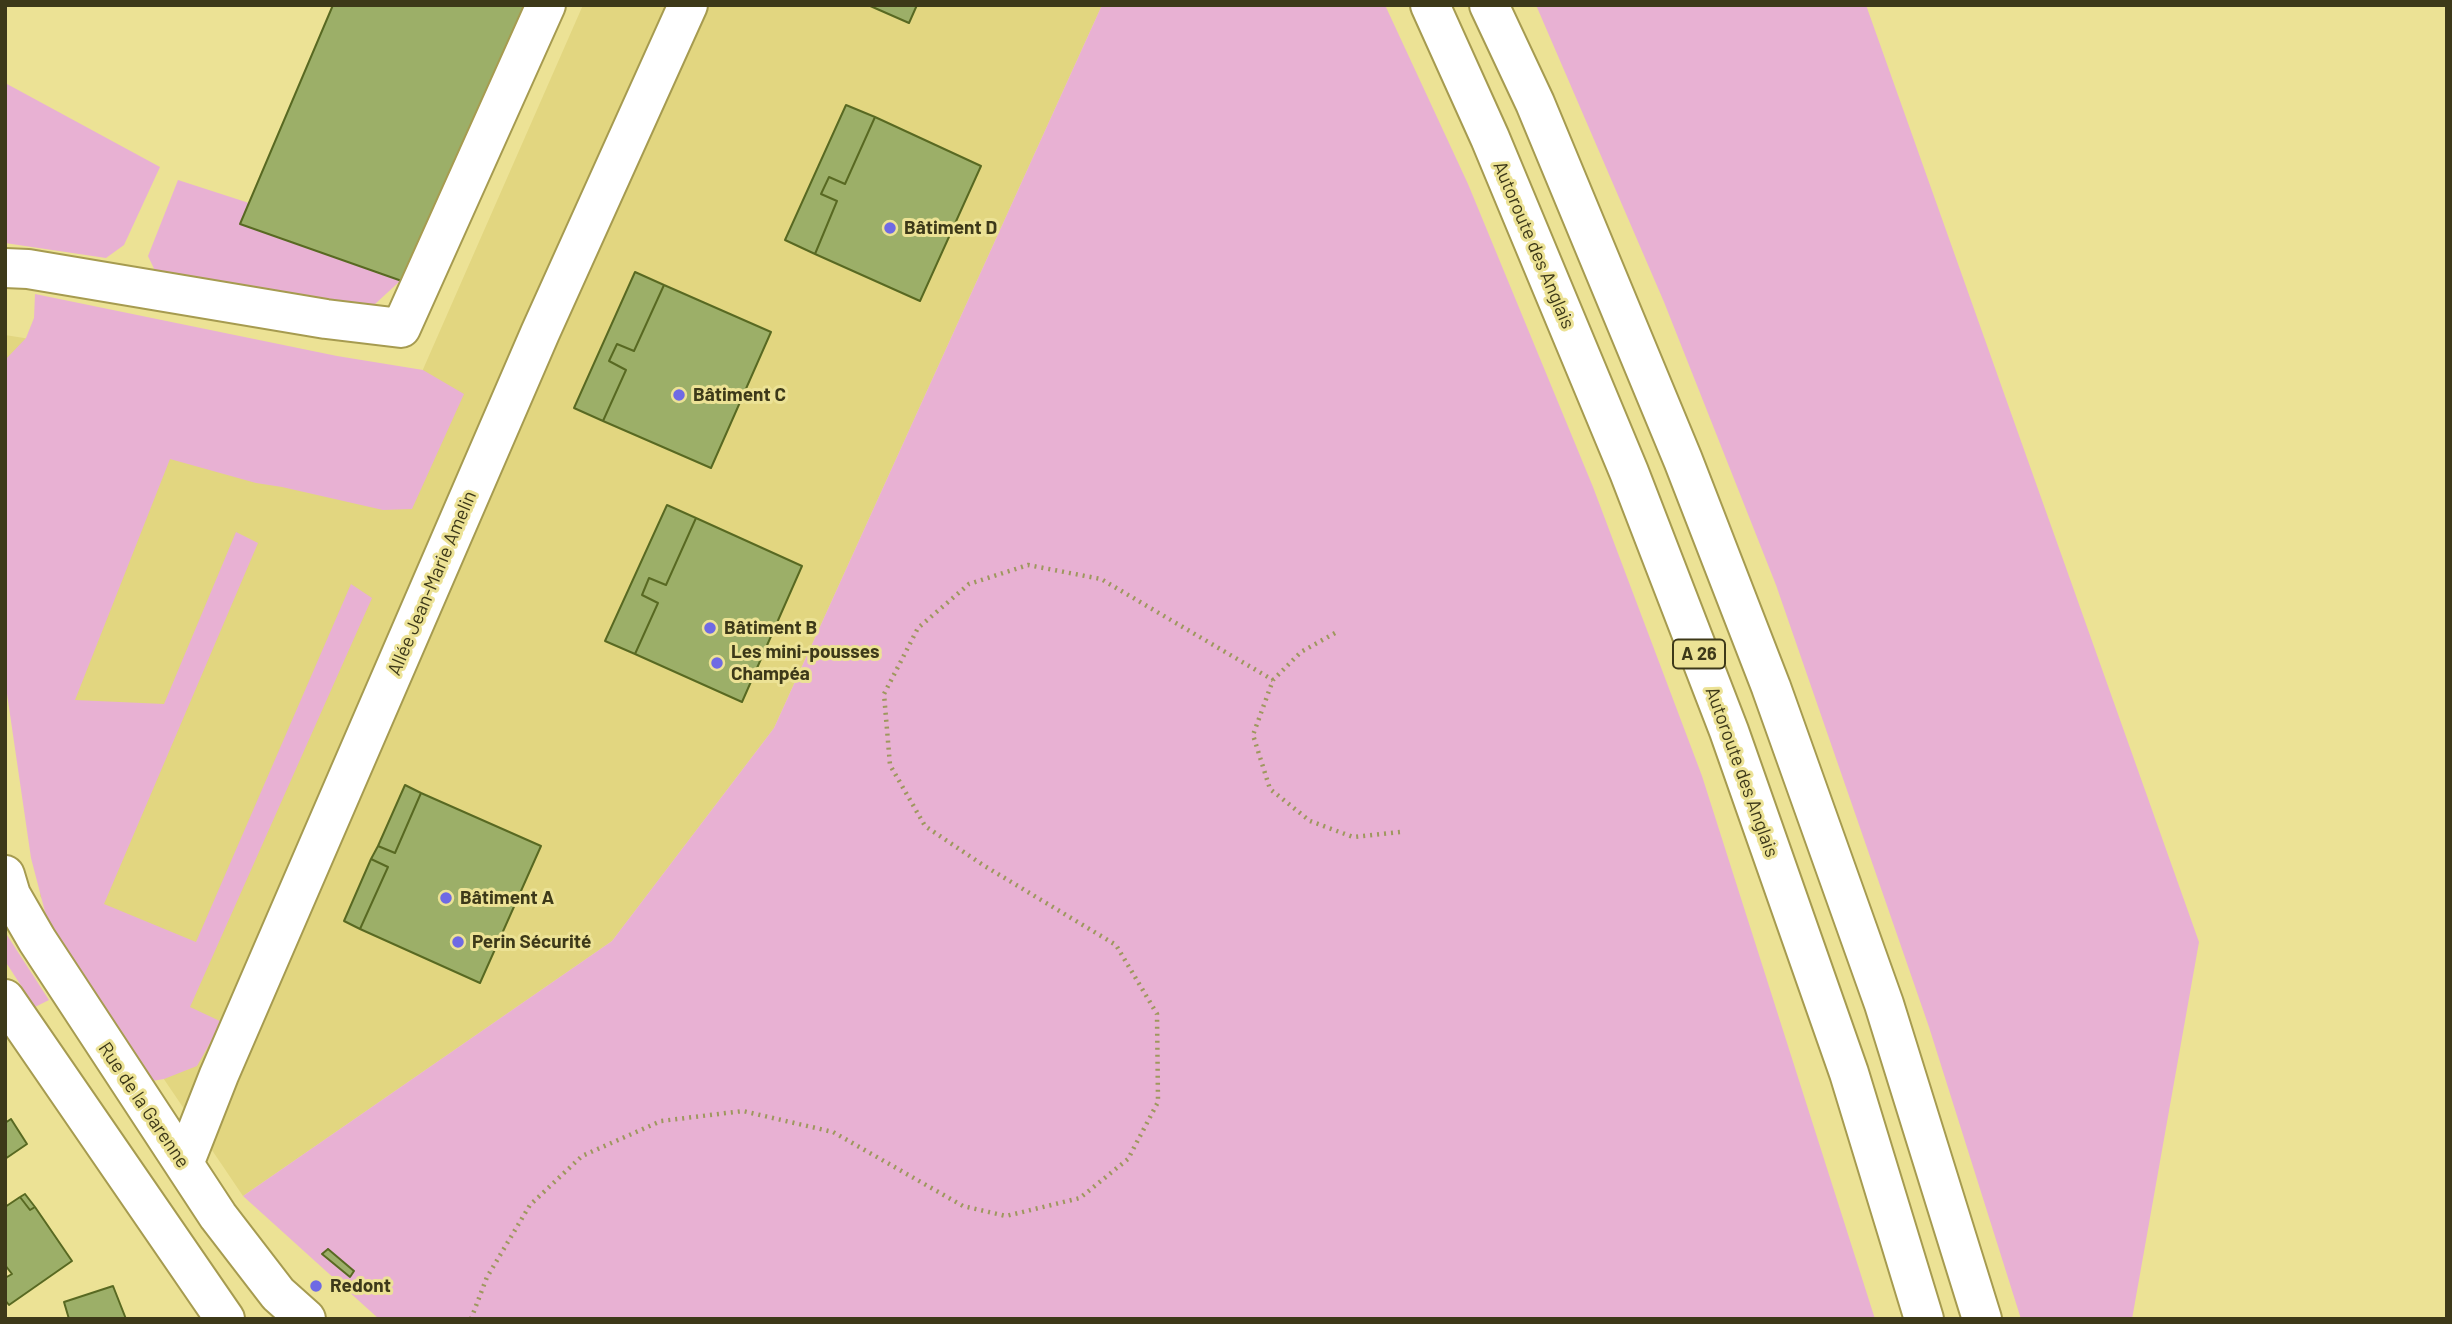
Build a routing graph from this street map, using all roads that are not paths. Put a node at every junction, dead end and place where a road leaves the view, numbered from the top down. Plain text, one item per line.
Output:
1 (546, 5) edge
2 (688, 5) edge
3 (1430, 5) edge
4 (1489, 5) edge
5 (5, 268) edge
6 (5, 875) edge
7 (5, 999) edge
8 (184, 1164) junction
9 (225, 1319) edge
10 (306, 1319) edge
11 (1924, 1319) edge
12 (1982, 1319) edge

1 - 5 main road
2 - 8 main road, Allée Jean-Marie Amelin
3 - 11 main road, Autoroute des Anglais / A 26
4 - 12 main road, A 26
6 - 8 main road, Rue de la Garenne
7 - 9 main road
8 - 10 main road, Rue de la Garenne

